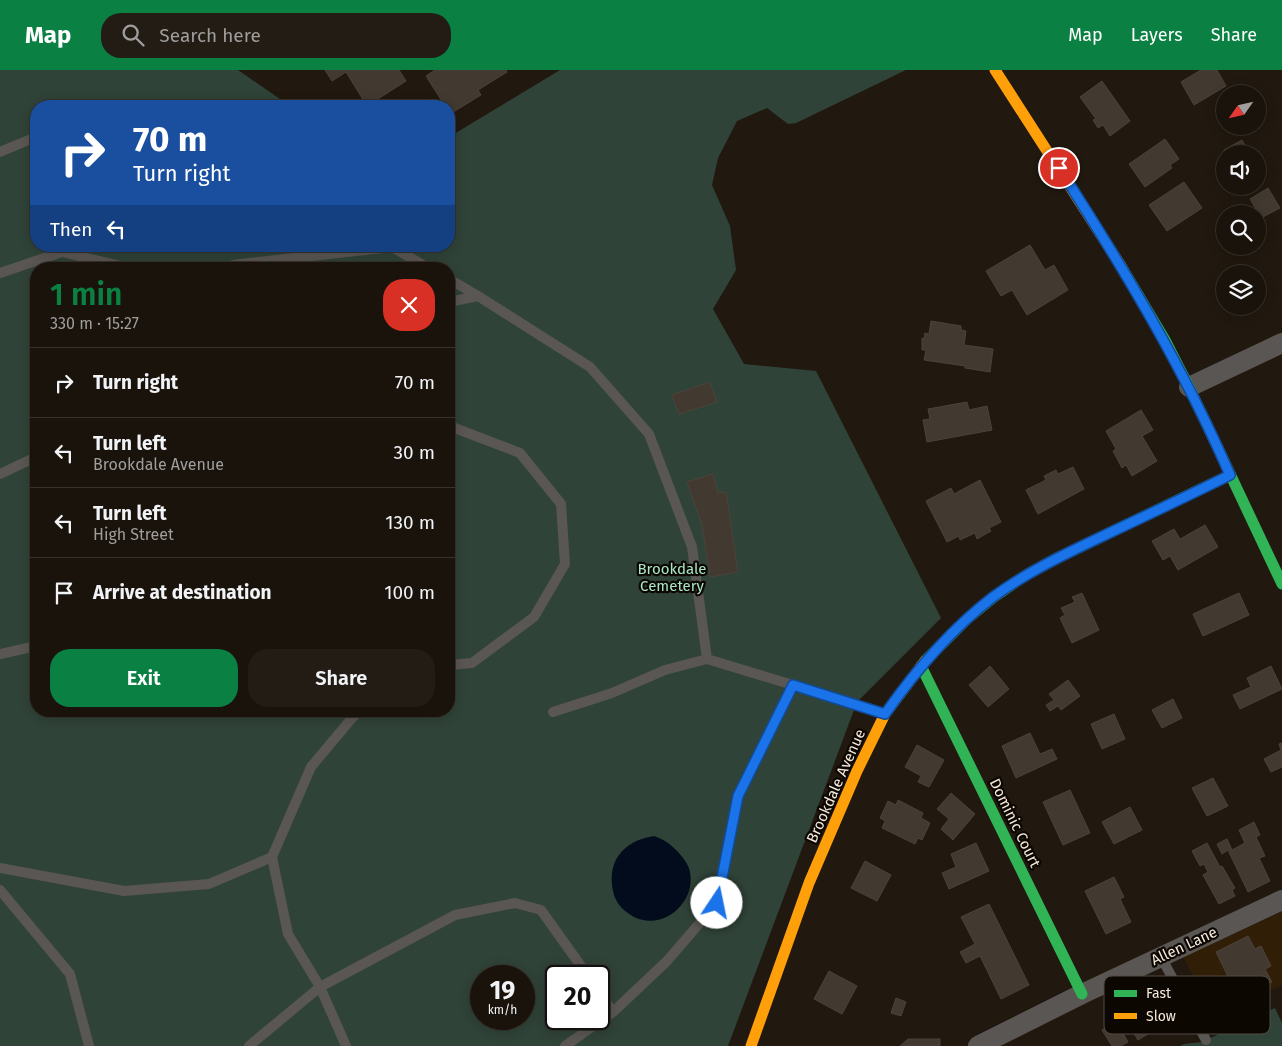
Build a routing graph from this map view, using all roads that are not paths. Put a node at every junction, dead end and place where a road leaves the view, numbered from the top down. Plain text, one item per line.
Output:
1 (995, 70) edge
2 (30, 140) edge
3 (0, 152) edge
4 (62, 252) edge
5 (62, 252) edge
6 (352, 252) edge
7 (401, 252) edge
8 (32, 262) edge
9 (104, 262) edge
10 (271, 262) edge
11 (418, 262) edge
12 (30, 263) edge
13 (0, 273) edge
14 (455, 283) edge
15 (478, 296) junction
16 (455, 301) edge
17 (1282, 343) edge
18 (1189, 387) junction
19 (455, 428) edge
20 (30, 460) edge
21 (0, 474) edge
22 (1230, 475) junction
23 (1282, 584) edge
24 (30, 647) edge
25 (0, 654) edge
26 (707, 659) junction
27 (455, 664) edge
28 (921, 666) junction
29 (793, 685) junction
30 (553, 712) dead end
31 (885, 714) junction
32 (353, 717) edge
33 (272, 856) junction
34 (0, 868) edge
35 (0, 890) edge
36 (1282, 900) edge
37 (1161, 957) junction
38 (580, 965) edge
39 (1120, 976) edge
40 (1171, 976) edge
41 (1104, 984) edge
42 (320, 988) junction
43 (1082, 994) junction
44 (610, 1008) edge
45 (613, 1012) junction
46 (1203, 1034) edge
47 (1206, 1040) dead end
48 (89, 1046) edge
49 (249, 1046) edge
50 (346, 1046) edge
51 (565, 1046) edge
52 (751, 1046) edge
53 (978, 1046) edge

1 - 18 street
2 - 3 lane
4 - 9 lane
5 - 8 lane
6 - 10 lane
7 - 11 lane
12 - 13 lane
14 - 15 lane
15 - 16 lane
15 - 26 lane
17 - 18 street
18 - 22 street
19 - 27 lane
20 - 21 lane
22 - 23 street
22 - 28 street, Brookdale Avenue
24 - 25 lane
26 - 29 lane
26 - 30 lane
28 - 31 street, Brookdale Avenue
28 - 43 street, Dominic Court
29 - 31 lane
29 - 45 lane
31 - 52 street, Brookdale Avenue
32 - 33 lane
33 - 34 lane
33 - 42 lane
35 - 48 lane
36 - 37 street, Allen Lane
37 - 39 street, Allen Lane
37 - 40 lane
38 - 42 lane
41 - 43 street, Allen Lane
42 - 49 lane
42 - 50 lane
43 - 53 street, Allen Lane
44 - 45 lane
45 - 51 lane
46 - 47 lane

